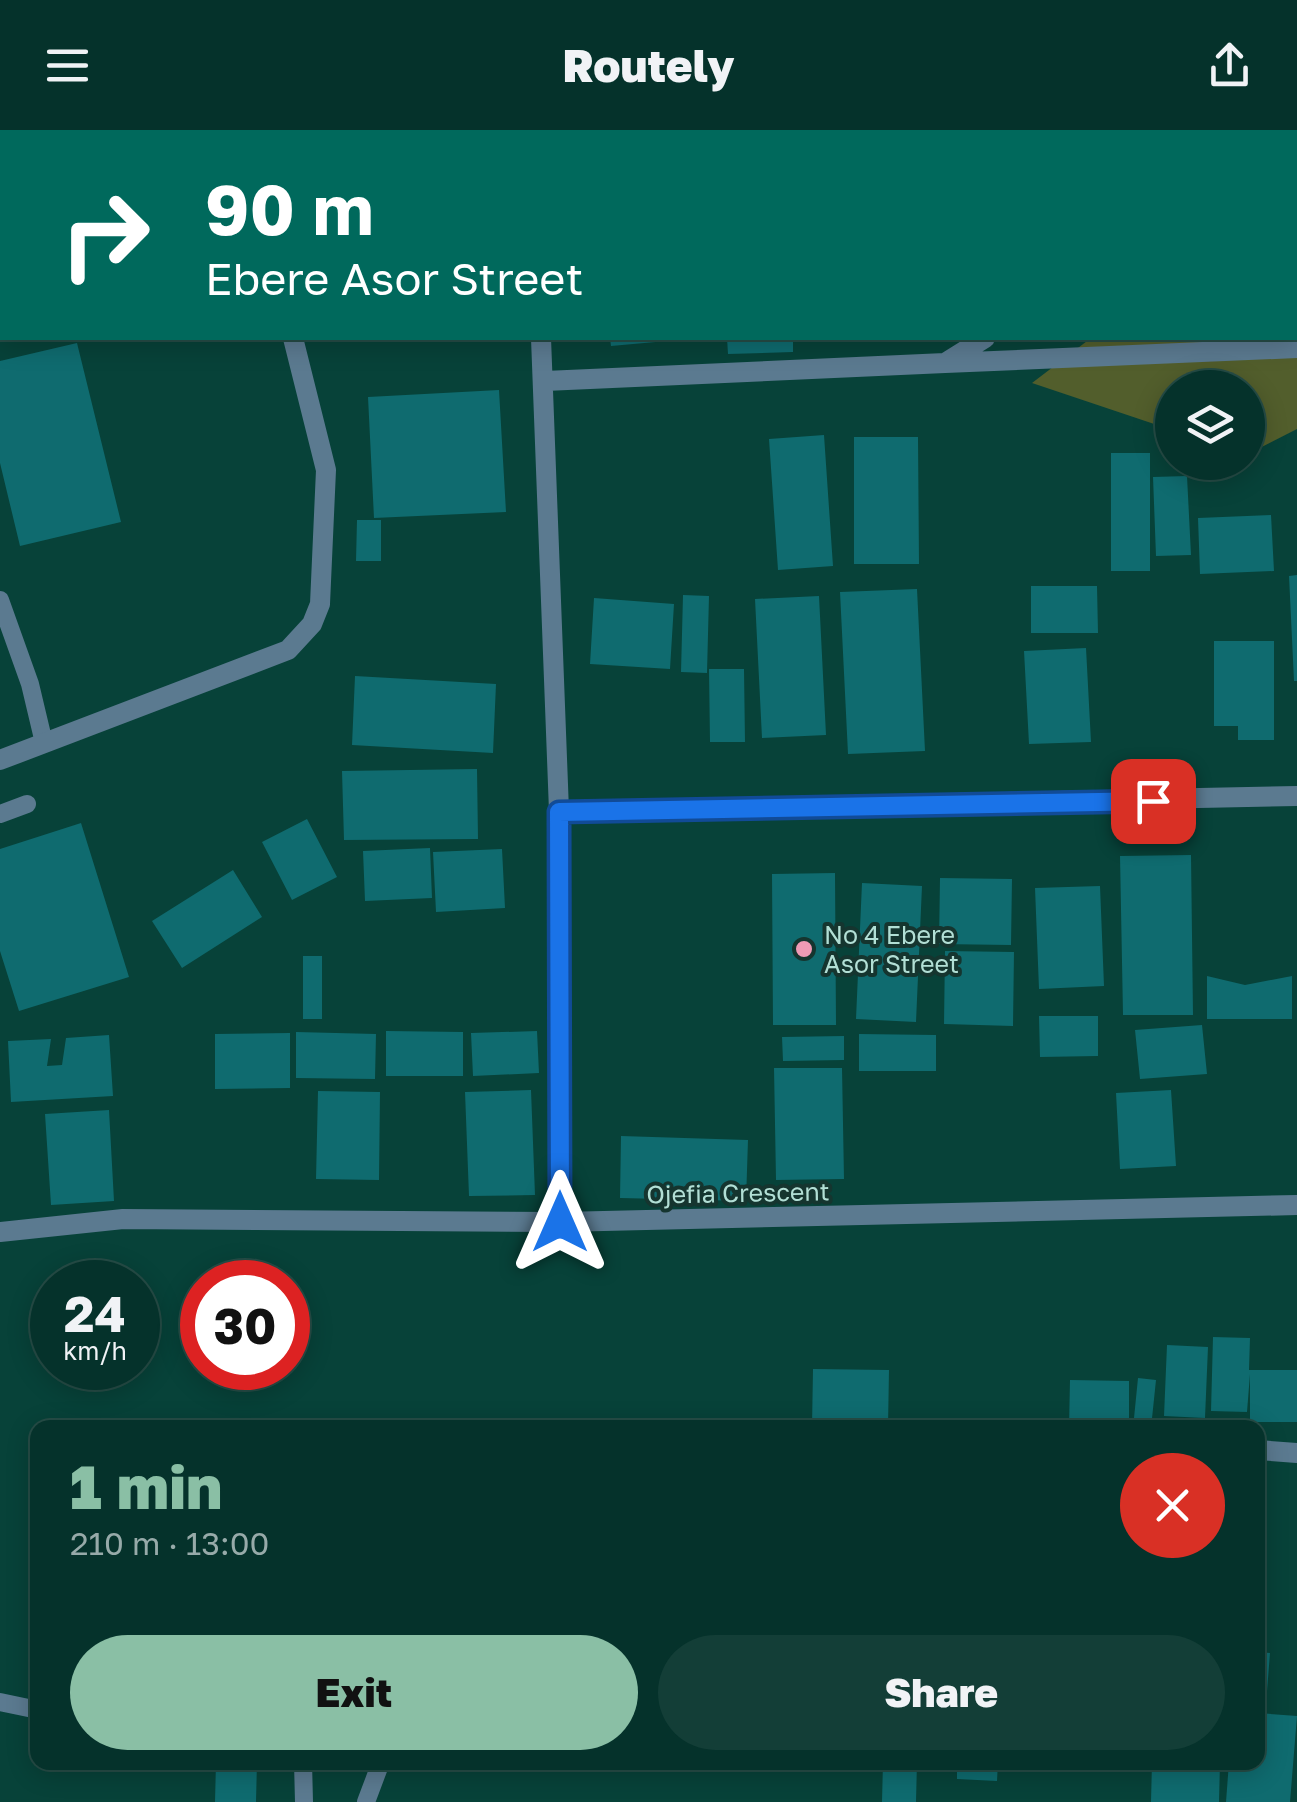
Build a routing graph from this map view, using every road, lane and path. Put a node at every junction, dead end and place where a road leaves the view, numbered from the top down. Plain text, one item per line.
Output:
1 (294, 340) edge
2 (541, 340) edge
3 (960, 343) edge
4 (1297, 348) edge
5 (945, 364) junction
6 (544, 381) junction
7 (0, 600) edge
8 (44, 743) junction
9 (0, 760) edge
10 (1297, 796) edge
11 (27, 804) dead end
12 (559, 812) junction
13 (0, 814) edge
14 (1297, 1205) edge
15 (560, 1222) junction
16 (0, 1232) edge
17 (1265, 1450) edge
18 (1297, 1452) edge
19 (0, 1702) edge
20 (30, 1708) edge
21 (303, 1770) edge
22 (378, 1770) edge
23 (304, 1802) edge
24 (366, 1802) edge

1 - 8 street
2 - 6 street
3 - 5 street
4 - 5 street
5 - 6 street
6 - 12 street
7 - 8 lane
8 - 9 street
10 - 12 street
11 - 13 lane
12 - 15 street
14 - 15 street, Ojefia Crescent
15 - 16 street, Ojefia Crescent
17 - 18 street
19 - 20 lane
21 - 23 lane
22 - 24 lane

